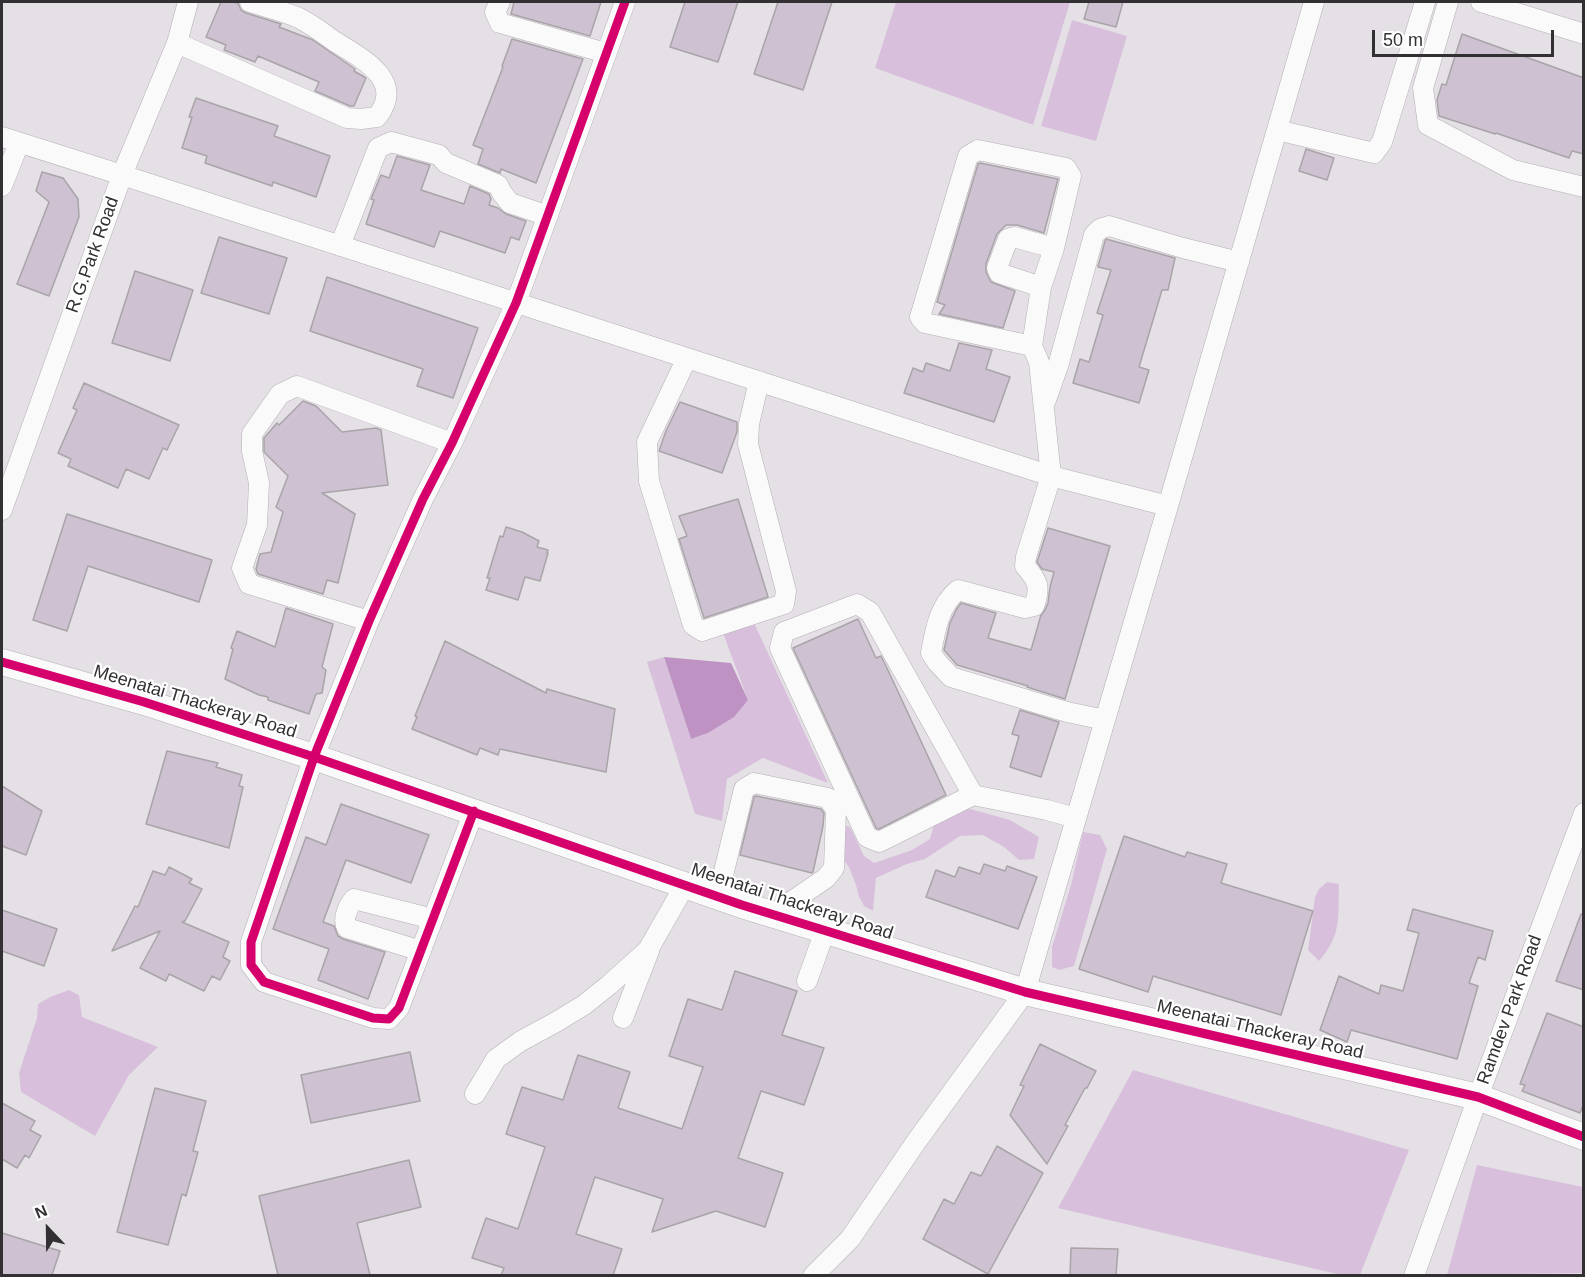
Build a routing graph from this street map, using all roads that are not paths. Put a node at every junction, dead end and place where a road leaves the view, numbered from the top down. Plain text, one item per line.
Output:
1 (188, 2) edge
2 (250, 2) edge
3 (500, 2) edge
4 (625, 2) edge
5 (1314, 2) edge
6 (1425, 2) edge
7 (1448, 2) edge
8 (1481, 2) edge
9 (1584, 34) edge
10 (177, 43) junction
11 (606, 53) junction
12 (1277, 130) junction
13 (10, 140) edge
14 (122, 175) junction
15 (2, 186) edge
16 (1584, 187) edge
17 (548, 216) junction
18 (340, 246) junction
19 (1054, 248) junction
20 (1239, 262) junction
21 (1041, 287) junction
22 (516, 303) junction
23 (1032, 346) junction
24 (687, 358) junction
25 (759, 381) junction
26 (1044, 405) junction
27 (452, 443) junction
28 (1051, 476) junction
29 (1168, 506) junction
30 (2, 510) edge
31 (369, 621) junction
32 (2, 662) edge
33 (1105, 720) junction
34 (314, 757) junction
35 (973, 795) junction
36 (474, 811) junction
37 (1076, 818) junction
38 (1582, 823) edge
39 (685, 885) junction
40 (718, 896) junction
41 (772, 915) junction
42 (433, 919) junction
43 (825, 931) junction
44 (652, 943) junction
45 (421, 951) junction
46 (807, 981) dead end
47 (1025, 992) junction
48 (623, 1018) dead end
49 (475, 1094) dead end
50 (1478, 1097) junction
51 (1584, 1137) edge
52 (813, 1275) edge
53 (1414, 1275) edge

1 - 10 street, R.G.Park Road
2 - 10 street
3 - 11 street
4 - 11 street
5 - 12 street
6 - 12 street
7 - 16 street
8 - 9 street
10 - 14 street, R.G.Park Road
11 - 17 street
12 - 20 street
13 - 14 street
13 - 15 street
14 - 18 street
14 - 30 street, R.G.Park Road
17 - 18 street
17 - 22 street
18 - 22 street
19 - 21 street
19 - 21 street
19 - 23 street
20 - 26 street
20 - 29 street
21 - 23 street
22 - 24 street
22 - 27 street
23 - 26 street
24 - 25 street
24 - 25 street
25 - 28 street
26 - 28 street
27 - 31 street
27 - 31 street
28 - 29 street
28 - 33 street
29 - 33 street
31 - 34 street
32 - 34 street, Meenatai Thackeray Road
33 - 37 street
34 - 36 street, Meenatai Thackeray Road
34 - 45 street
35 - 35 street
35 - 37 street
36 - 39 street, Meenatai Thackeray Road
36 - 42 street
37 - 47 street
38 - 50 street, Ramdev Park Road
39 - 40 street, Meenatai Thackeray Road
39 - 44 street
40 - 41 street, Meenatai Thackeray Road
40 - 41 street
41 - 43 street, Meenatai Thackeray Road
42 - 45 street
42 - 45 street
43 - 46 street
43 - 47 street, Meenatai Thackeray Road
44 - 48 street
44 - 49 street
47 - 50 street, Meenatai Thackeray Road
47 - 52 street
50 - 51 street, Meenatai Thackeray Road
50 - 53 street, Ramdev Park Road

